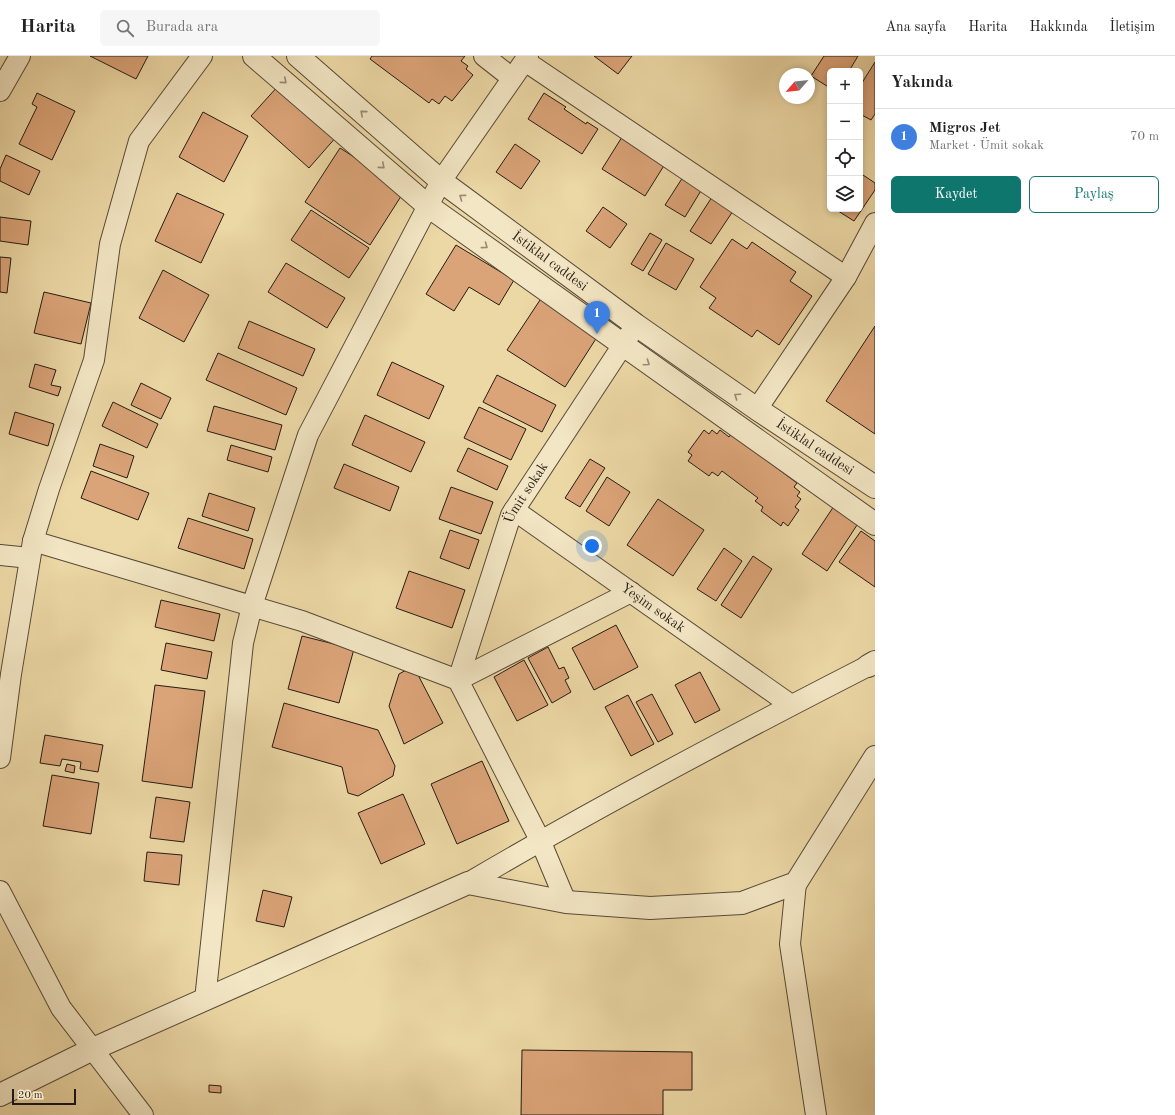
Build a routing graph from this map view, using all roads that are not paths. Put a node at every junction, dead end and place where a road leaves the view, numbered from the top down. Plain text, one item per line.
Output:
1 (20, 56) edge
2 (202, 56) edge
3 (254, 56) edge
4 (298, 56) edge
5 (484, 56) edge
6 (526, 58) edge
7 (512, 78) junction
8 (2, 81) edge
9 (441, 181) junction
10 (428, 206) junction
11 (875, 222) edge
12 (846, 277) junction
13 (636, 325) junction
14 (622, 345) junction
15 (757, 409) junction
16 (875, 487) edge
17 (514, 510) junction
18 (875, 524) edge
19 (31, 550) junction
20 (0, 555) edge
21 (631, 592) junction
22 (252, 606) junction
23 (873, 664) edge
24 (5, 676) edge
25 (458, 680) junction
26 (791, 705) junction
27 (875, 757) edge
28 (0, 758) edge
29 (540, 840) junction
30 (468, 883) junction
31 (796, 883) junction
32 (0, 891) edge
33 (566, 902) junction
34 (205, 1000) junction
35 (93, 1049) junction
36 (0, 1095) edge
37 (143, 1115) edge
38 (816, 1115) edge

1 - 8 street
2 - 19 street
3 -> 10 street
9 -> 4 street, İstiklal caddesi
5 - 7 street
6 - 7 street
6 - 12 street
7 - 9 street
9 - 10 street
13 -> 9 street, İstiklal caddesi
10 -> 14 street
10 - 22 street
11 - 12 street
12 - 15 street
13 - 14 street, Ümit sokak
15 -> 13 street, İstiklal caddesi
14 - 17 street, Ümit sokak
14 -> 18 street
15 - 16 street, İstiklal caddesi
17 - 21 street, Yeşim sokak
17 - 25 street, Ümit sokak
19 - 20 street
19 - 22 street
19 - 24 street
21 - 25 street
21 - 26 street, Yeşim sokak
22 - 25 street
22 - 34 street
23 - 26 street
24 - 28 street
25 - 29 street
26 - 29 street
27 - 31 street
29 - 30 street
29 - 33 street
30 - 33 street
30 - 34 street
31 - 33 street
31 - 38 street
32 - 35 street
34 - 35 street
35 - 36 street
35 - 37 street

